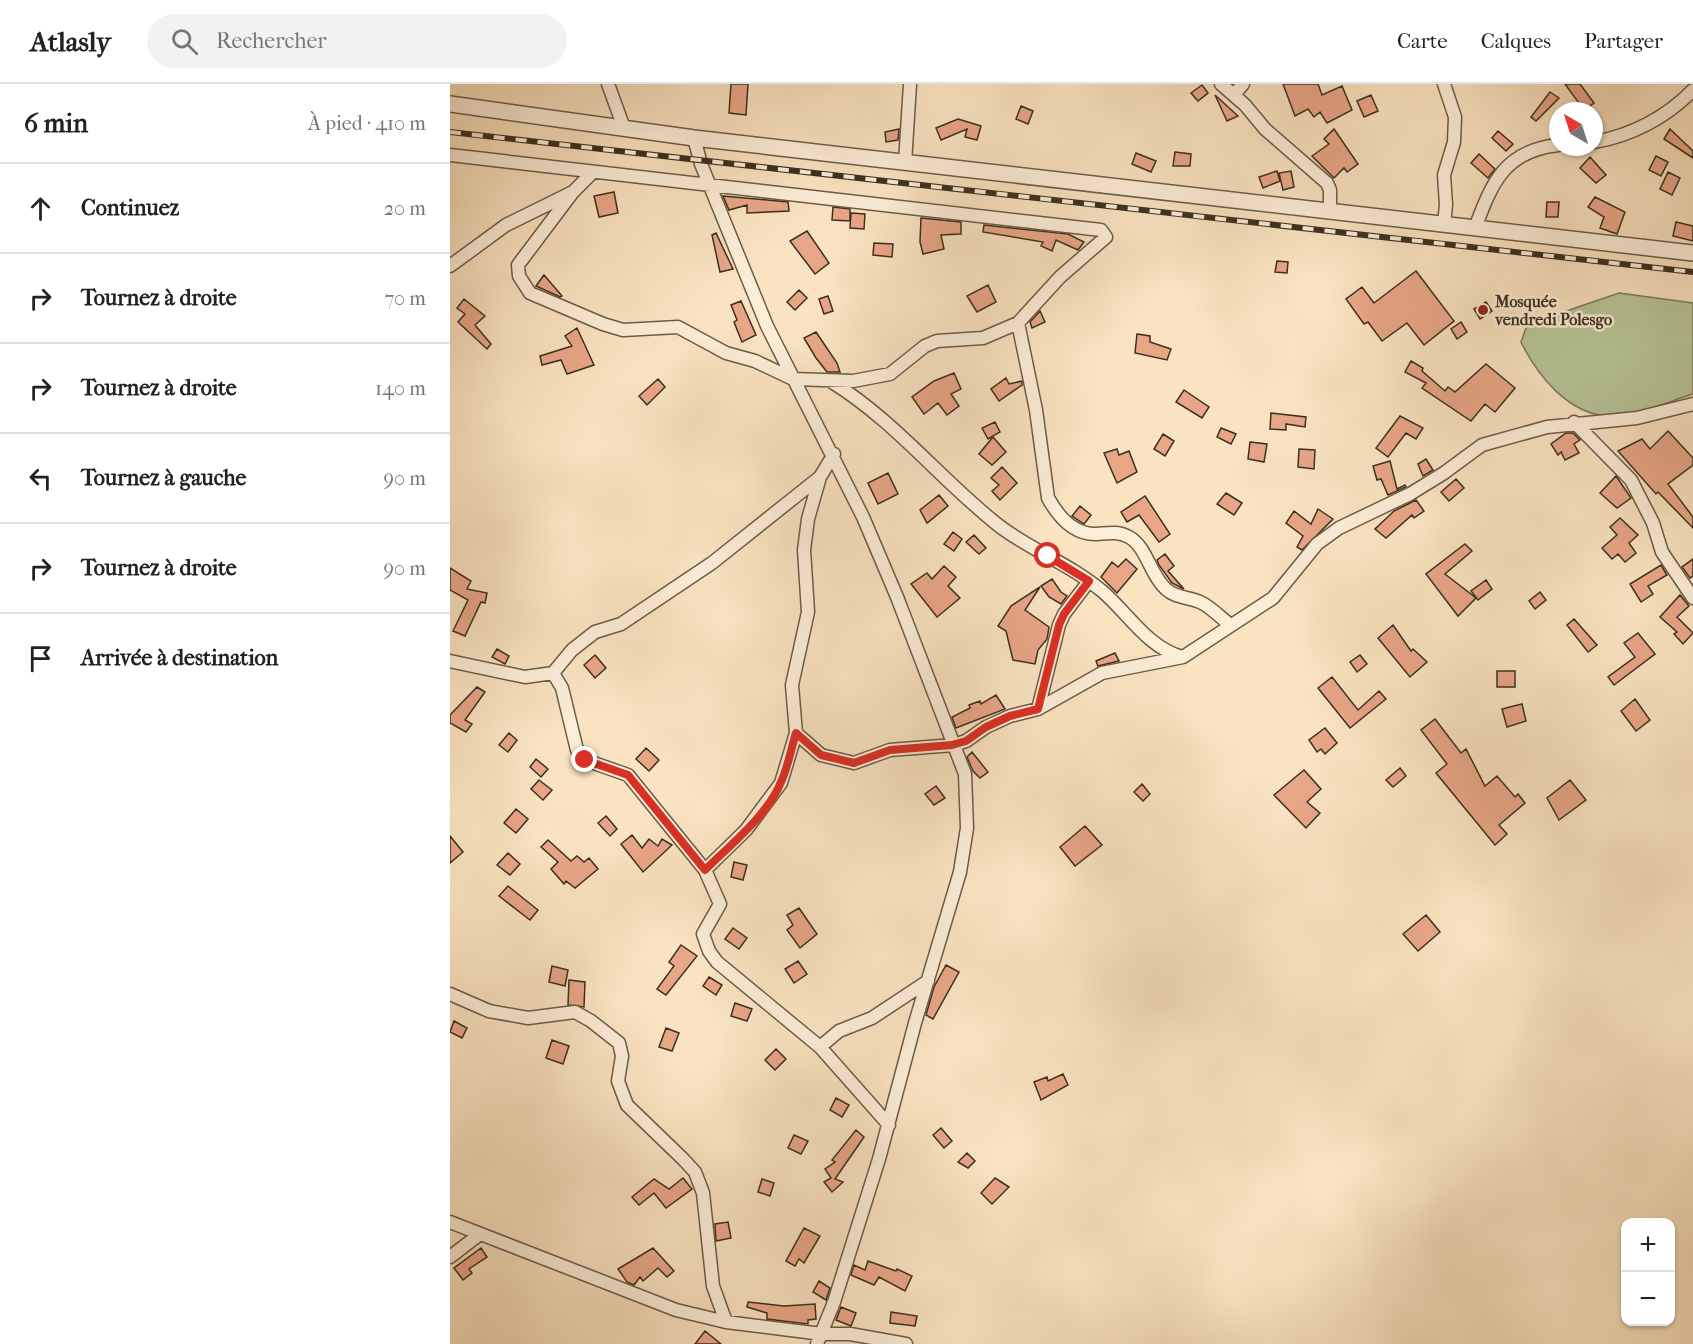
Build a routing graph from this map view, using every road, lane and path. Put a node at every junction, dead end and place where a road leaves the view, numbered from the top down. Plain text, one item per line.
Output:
1 (608, 84) edge
2 (910, 84) edge
3 (1221, 84) edge
4 (1243, 84) edge
5 (1444, 84) edge
6 (1693, 90) edge
7 (1234, 95) junction
8 (450, 104) edge
9 (624, 128) junction
10 (694, 138) junction
11 (1603, 140) edge
12 (1549, 146) edge
13 (450, 155) edge
14 (905, 163) junction
15 (593, 172) junction
16 (711, 183) junction
17 (573, 192) junction
18 (1330, 210) junction
19 (1444, 224) junction
20 (1475, 228) junction
21 (1693, 254) edge
22 (450, 266) edge
23 (1018, 323) junction
24 (793, 379) junction
25 (831, 382) junction
26 (1693, 404) edge
27 (1574, 422) junction
28 (834, 454) junction
29 (820, 477) junction
30 (1089, 581) junction
31 (1693, 598) edge
32 (1229, 624) junction
33 (1183, 657) junction
34 (450, 661) edge
35 (553, 673) junction
36 (1038, 709) junction
37 (796, 733) junction
38 (952, 745) junction
39 (705, 870) junction
40 (927, 981) junction
41 (450, 994) edge
42 (820, 1047) junction
43 (889, 1125) junction
44 (450, 1222) edge
45 (480, 1234) junction
46 (450, 1257) edge
47 (726, 1322) junction
48 (820, 1339) edge
49 (850, 1339) edge
50 (906, 1344) edge

1 - 9 street
2 - 14 street
3 - 7 street
4 - 7 street
5 - 19 street
6 - 11 street
7 - 18 street
8 - 9 street
9 - 10 street
10 - 14 street
10 - 16 street
12 - 20 street
13 - 15 street
14 - 18 street
15 - 16 street
15 - 17 street
16 - 23 street
16 - 24 street
17 - 22 street
17 - 24 street
18 - 19 street
19 - 20 street
20 - 21 street
23 - 25 street
23 - 32 street
24 - 25 street
24 - 28 street
25 - 30 street
26 - 27 street
27 - 31 street
27 - 32 street
28 - 29 street
28 - 38 street
29 - 35 street
29 - 37 street
30 - 33 street
30 - 36 street
32 - 33 street
33 - 36 street
34 - 35 street
35 - 39 street
36 - 38 street
37 - 38 street
37 - 39 street
38 - 40 street
39 - 42 street
40 - 42 street
40 - 43 street
41 - 47 street
42 - 43 street
43 - 48 street
44 - 45 street
45 - 46 street
45 - 47 street
47 - 48 street
48 - 49 street
49 - 50 street

